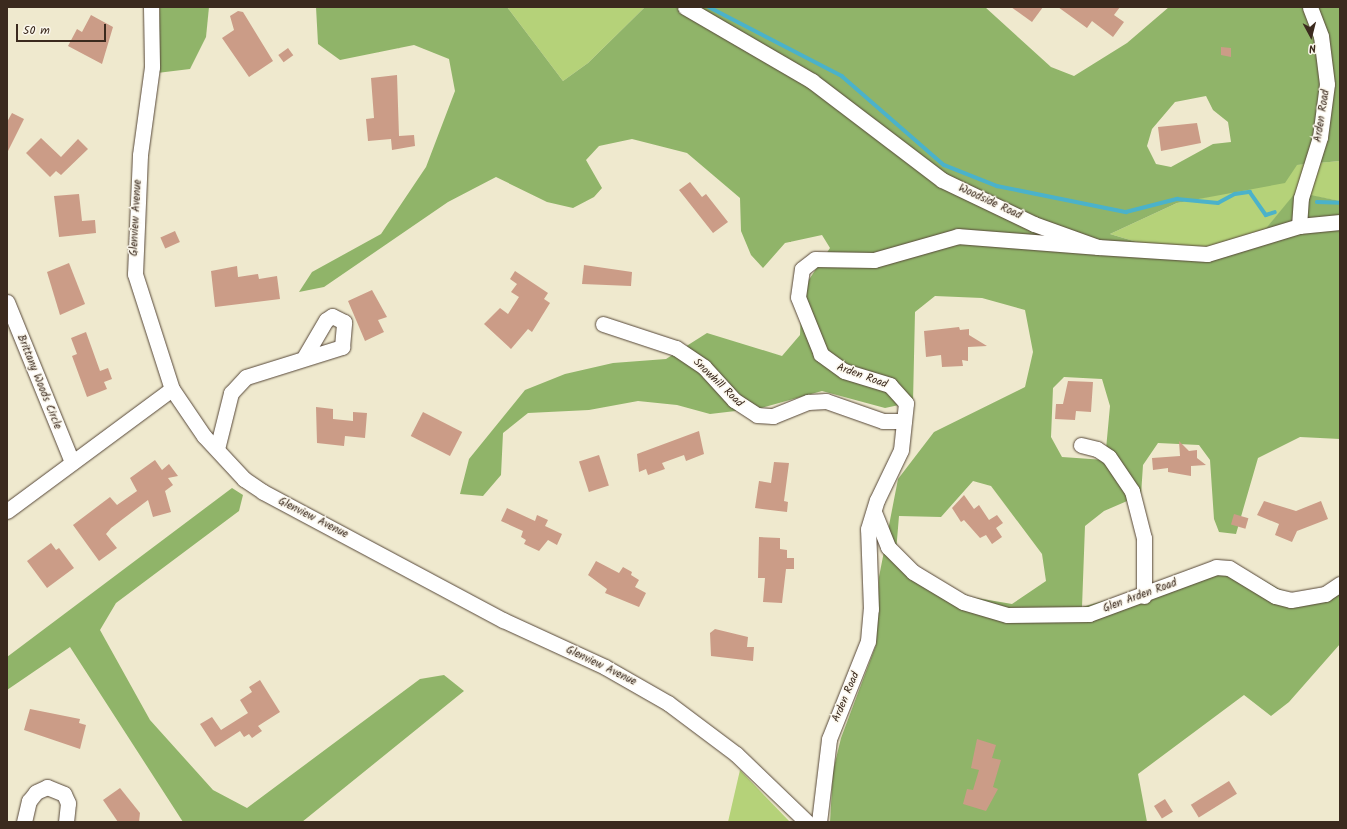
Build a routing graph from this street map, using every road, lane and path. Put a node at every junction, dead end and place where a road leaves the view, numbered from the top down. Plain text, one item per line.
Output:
1 (152, 7) edge
2 (685, 7) edge
3 (1310, 7) edge
4 (1340, 222) edge
5 (1299, 226) junction
6 (1098, 247) junction
7 (7, 302) edge
8 (603, 324) dead end
9 (305, 356) dead end
10 (172, 389) junction
11 (904, 421) junction
12 (1081, 445) dead end
13 (217, 449) junction
14 (72, 462) junction
15 (7, 510) edge
16 (874, 512) junction
17 (1340, 584) edge
18 (1144, 596) junction
19 (24, 822) edge
20 (66, 822) edge
21 (807, 822) edge
22 (819, 822) edge

1 - 10 street, Glenview Avenue
2 - 6 street, Woodside Road
3 - 5 street, Arden Road
4 - 5 street, Woodside Road
5 - 6 street, Woodside Road
6 - 11 street, Arden Road
7 - 14 street, Brittany Woods Circle
8 - 11 street, Snowhill Road
9 - 13 street
10 - 13 street, Glenview Avenue
10 - 14 street
11 - 16 street, Arden Road
12 - 18 street
13 - 21 street, Glenview Avenue
14 - 15 street
16 - 18 street, Glen Arden Road
16 - 22 street, Arden Road
17 - 18 street, Glen Arden Road
19 - 20 street

